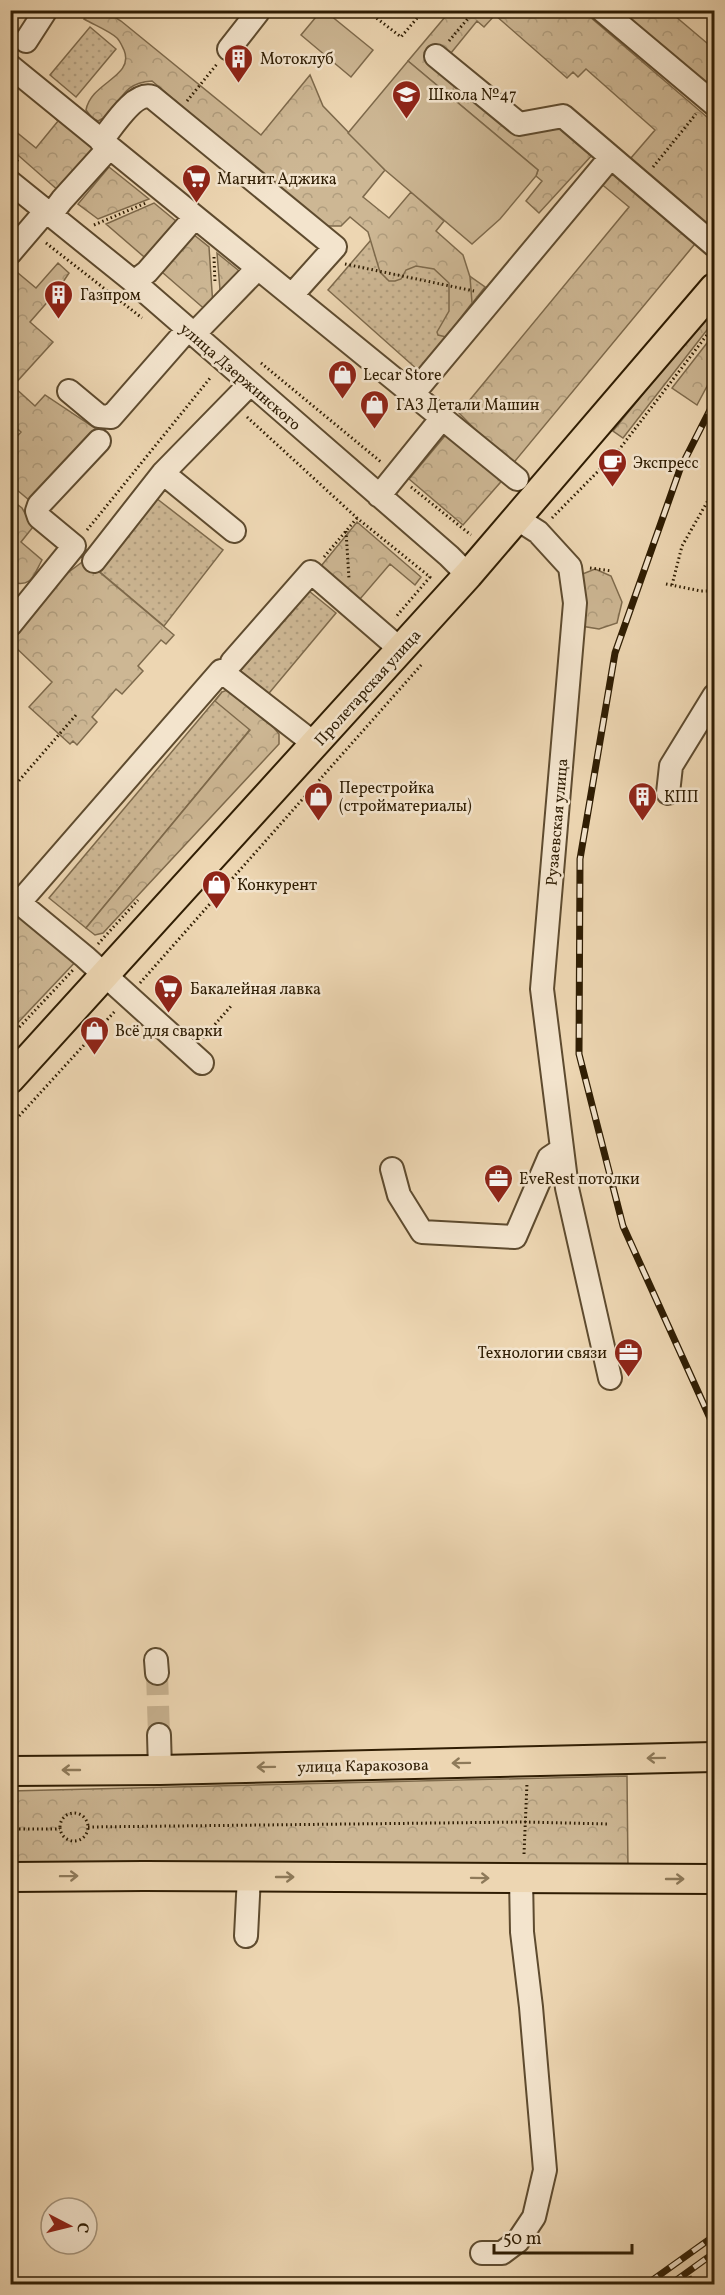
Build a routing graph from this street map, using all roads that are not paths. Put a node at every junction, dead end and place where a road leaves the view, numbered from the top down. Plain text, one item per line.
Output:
1 (46, 10) edge
2 (256, 10) edge
3 (602, 10) edge
4 (26, 41) dead end
5 (229, 49) road end
6 (436, 56) road end
7 (10, 66) edge
8 (711, 102) edge
9 (105, 144) junction
10 (610, 158) junction
11 (10, 182) edge
12 (47, 214) junction
13 (203, 224) junction
14 (714, 245) edge
15 (10, 253) edge
16 (258, 268) junction
17 (134, 282) junction
18 (714, 288) edge
19 (292, 295) junction
20 (191, 332) junction
21 (250, 384) junction
22 (69, 391) dead end
23 (412, 394) junction
24 (442, 418) junction
25 (99, 441) dead end
26 (163, 473) junction
27 (517, 479) dead end
28 (379, 496) junction
29 (527, 525) junction
30 (234, 531) dead end
31 (94, 561) dead end
32 (468, 575) junction
33 (15, 611) edge
34 (411, 656) junction
35 (232, 662) dead end
36 (714, 696) edge
37 (316, 745) junction
38 (668, 793) dead end
39 (15, 899) edge
40 (106, 976) junction
41 (196, 1057) road end
42 (10, 1079) edge
43 (561, 1150) junction
44 (392, 1170) dead end
45 (610, 1378) dead end
46 (159, 1735) tunnel mouth
47 (714, 1757) edge
48 (160, 1770) junction
49 (10, 1771) edge
50 (523, 1870) junction
51 (249, 1876) junction
52 (10, 1877) edge
53 (714, 1879) edge
54 (246, 1936) dead end
55 (483, 2253) dead end

1 - 4 street
2 - 5 street
3 - 8 street
6 - 10 street
7 - 9 street
9 - 12 street
9 - 13 street
9 - 19 street
10 - 14 street
10 - 23 street
11 - 12 street, улица Дзержинского
12 - 15 street
12 - 17 street, улица Дзержинского
13 - 16 street
13 - 17 street
16 - 19 street
16 - 20 street
17 - 20 street, улица Дзержинского
18 - 29 main road, Пролетарская улица
19 - 23 street
20 - 21 street, улица Дзержинского
20 - 22 street
21 - 26 street
21 - 28 street, улица Дзержинского
23 - 24 street
24 - 27 street
24 - 28 street
25 - 33 street
26 - 30 street
26 - 31 street
28 - 32 street, улица Дзержинского
29 - 32 main road, Пролетарская улица
29 - 43 street, Рузаевская улица
32 - 34 main road, Пролетарская улица
34 - 35 street
34 - 37 main road, Пролетарская улица
36 - 38 street
37 - 39 street
37 - 40 main road, Пролетарская улица
39 - 40 street
40 - 41 street
40 - 42 main road, Пролетарская улица
43 - 44 street
43 - 45 street, Рузаевская улица
46 - 48 street
47 -> 48 main road, улица Каракозова
48 -> 49 main road, улица Каракозова
51 -> 50 main road
50 -> 53 main road
50 - 55 street
52 -> 51 main road
51 - 54 street

